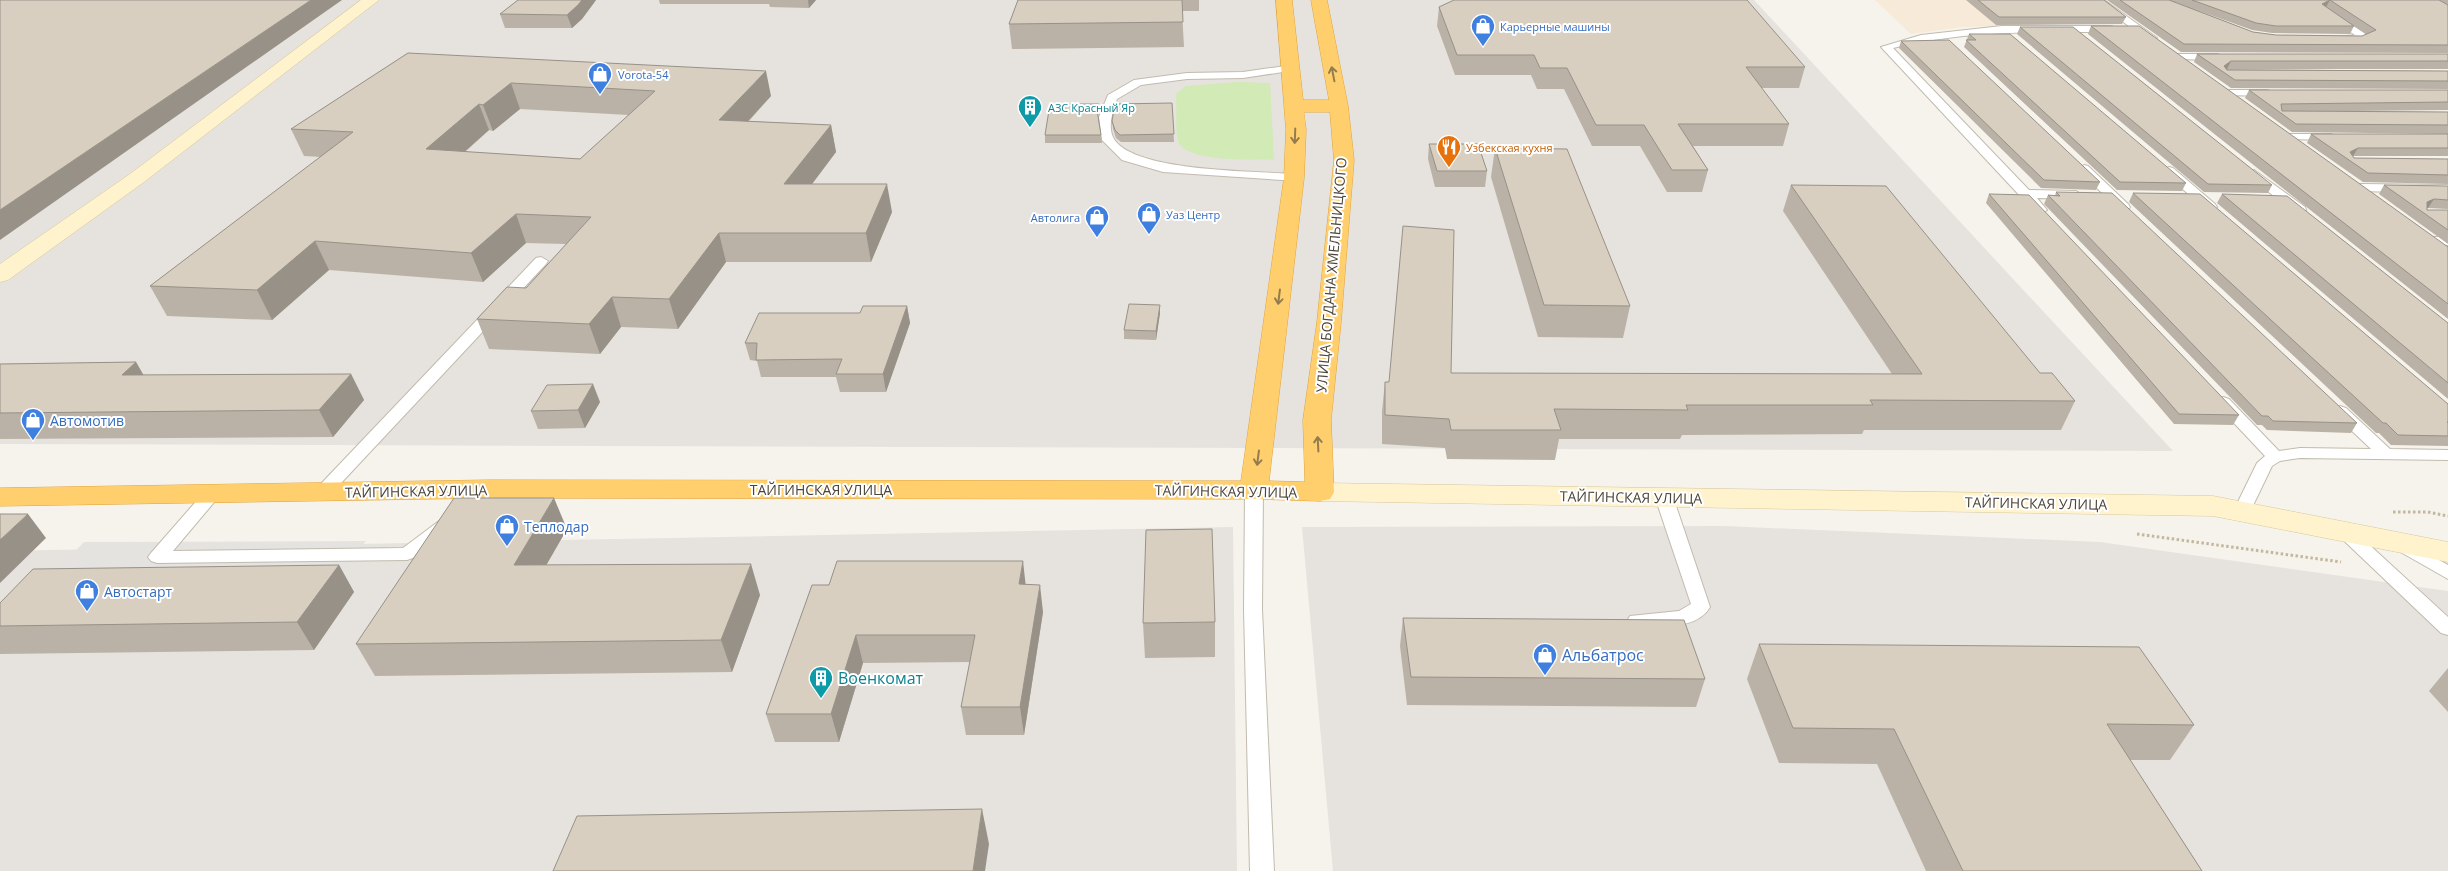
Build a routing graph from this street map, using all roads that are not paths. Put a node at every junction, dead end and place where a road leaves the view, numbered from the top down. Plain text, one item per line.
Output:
1 (371, 0) edge
2 (1284, 0) edge
3 (1318, 0) edge
4 (2098, 0) edge
5 (2325, 12) edge
6 (2002, 29) junction
7 (2073, 29) junction
8 (2139, 29) junction
9 (2329, 38) edge
10 (2088, 41) edge
11 (2017, 42) edge
12 (2170, 51) junction
13 (2226, 57) edge
14 (2192, 67) edge
15 (1292, 68) junction
16 (2278, 93) edge
17 (2244, 104) edge
18 (1294, 106) junction
19 (1339, 106) junction
20 (2286, 135) joint
21 (2339, 138) edge
22 (2305, 149) edge
23 (2076, 162) edge
24 (2161, 165) edge
25 (2248, 168) edge
26 (1294, 178) junction
27 (2448, 188) edge
28 (2026, 194) junction
29 (2112, 196) junction
30 (2132, 196) edge
31 (2180, 197) edge
32 (2199, 197) junction
33 (2218, 198) dead end
34 (2267, 198) edge
35 (2286, 199) junction
36 (2376, 200) edge
37 (2134, 216) edge
38 (2222, 216) edge
39 (2309, 217) edge
40 (2052, 222) edge
41 (2448, 241) edge
42 (2448, 252) edge
43 (541, 261) dead end
44 (0, 275) edge
45 (2214, 393) edge
46 (2328, 400) edge
47 (2386, 454) junction
48 (2448, 455) edge
49 (2275, 456) junction
50 (490, 489) junction
51 (1254, 490) junction
52 (1320, 492) junction
53 (322, 493) junction
54 (212, 494) junction
55 (0, 497) edge
56 (1664, 498) junction
57 (2242, 512) junction
58 (2345, 532) junction
59 (2395, 542) junction
60 (2448, 552) edge
61 (2448, 573) edge
62 (1618, 621) edge
63 (2448, 628) edge
64 (1262, 871) edge

1 - 44 main road
2 - 15 highway
19 -> 3 highway, УЛИЦА БОГДАНА ХМЕЛЬНИЦКОГО
4 - 8 lane
5 - 9 lane
6 - 7 lane
6 - 11 lane
6 - 28 lane
7 - 8 lane
7 - 10 lane
8 - 12 lane
12 - 13 lane
12 - 14 lane
15 - 18 highway
15 - 26 lane
16 - 17 lane
18 - 19 highway
18 -> 26 highway
52 -> 19 highway, УЛИЦА БОГДАНА ХМЕЛЬНИЦКОГО
20 - 21 lane
20 - 22 lane
23 - 29 lane
24 - 32 lane
25 - 35 lane
26 -> 51 highway
27 - 36 lane
28 - 29 lane
28 - 40 lane
29 - 30 lane
29 - 37 lane
31 - 32 lane
32 - 33 lane
32 - 38 lane
34 - 35 lane
35 - 39 lane
41 - 42 lane
43 - 53 lane
45 - 49 lane
46 - 47 lane
47 - 48 lane
47 - 49 lane
49 - 57 lane
50 - 51 highway, ТАЙГИНСКАЯ УЛИЦА
50 - 53 highway, ТАЙГИНСКАЯ УЛИЦА
50 - 54 lane
51 - 52 highway, ТАЙГИНСКАЯ УЛИЦА
51 - 64 lane
52 - 56 main road, ТАЙГИНСКАЯ УЛИЦА
53 - 54 highway, ТАЙГИНСКАЯ УЛИЦА
54 - 55 highway, ТАЙГИНСКАЯ УЛИЦА
56 - 57 main road, ТАЙГИНСКАЯ УЛИЦА
56 - 62 lane
57 - 58 main road, ТАЙГИНСКАЯ УЛИЦА
58 - 59 main road, ТАЙГИНСКАЯ УЛИЦА
58 - 63 lane
59 - 60 main road, ТАЙГИНСКАЯ УЛИЦА
59 - 61 lane

